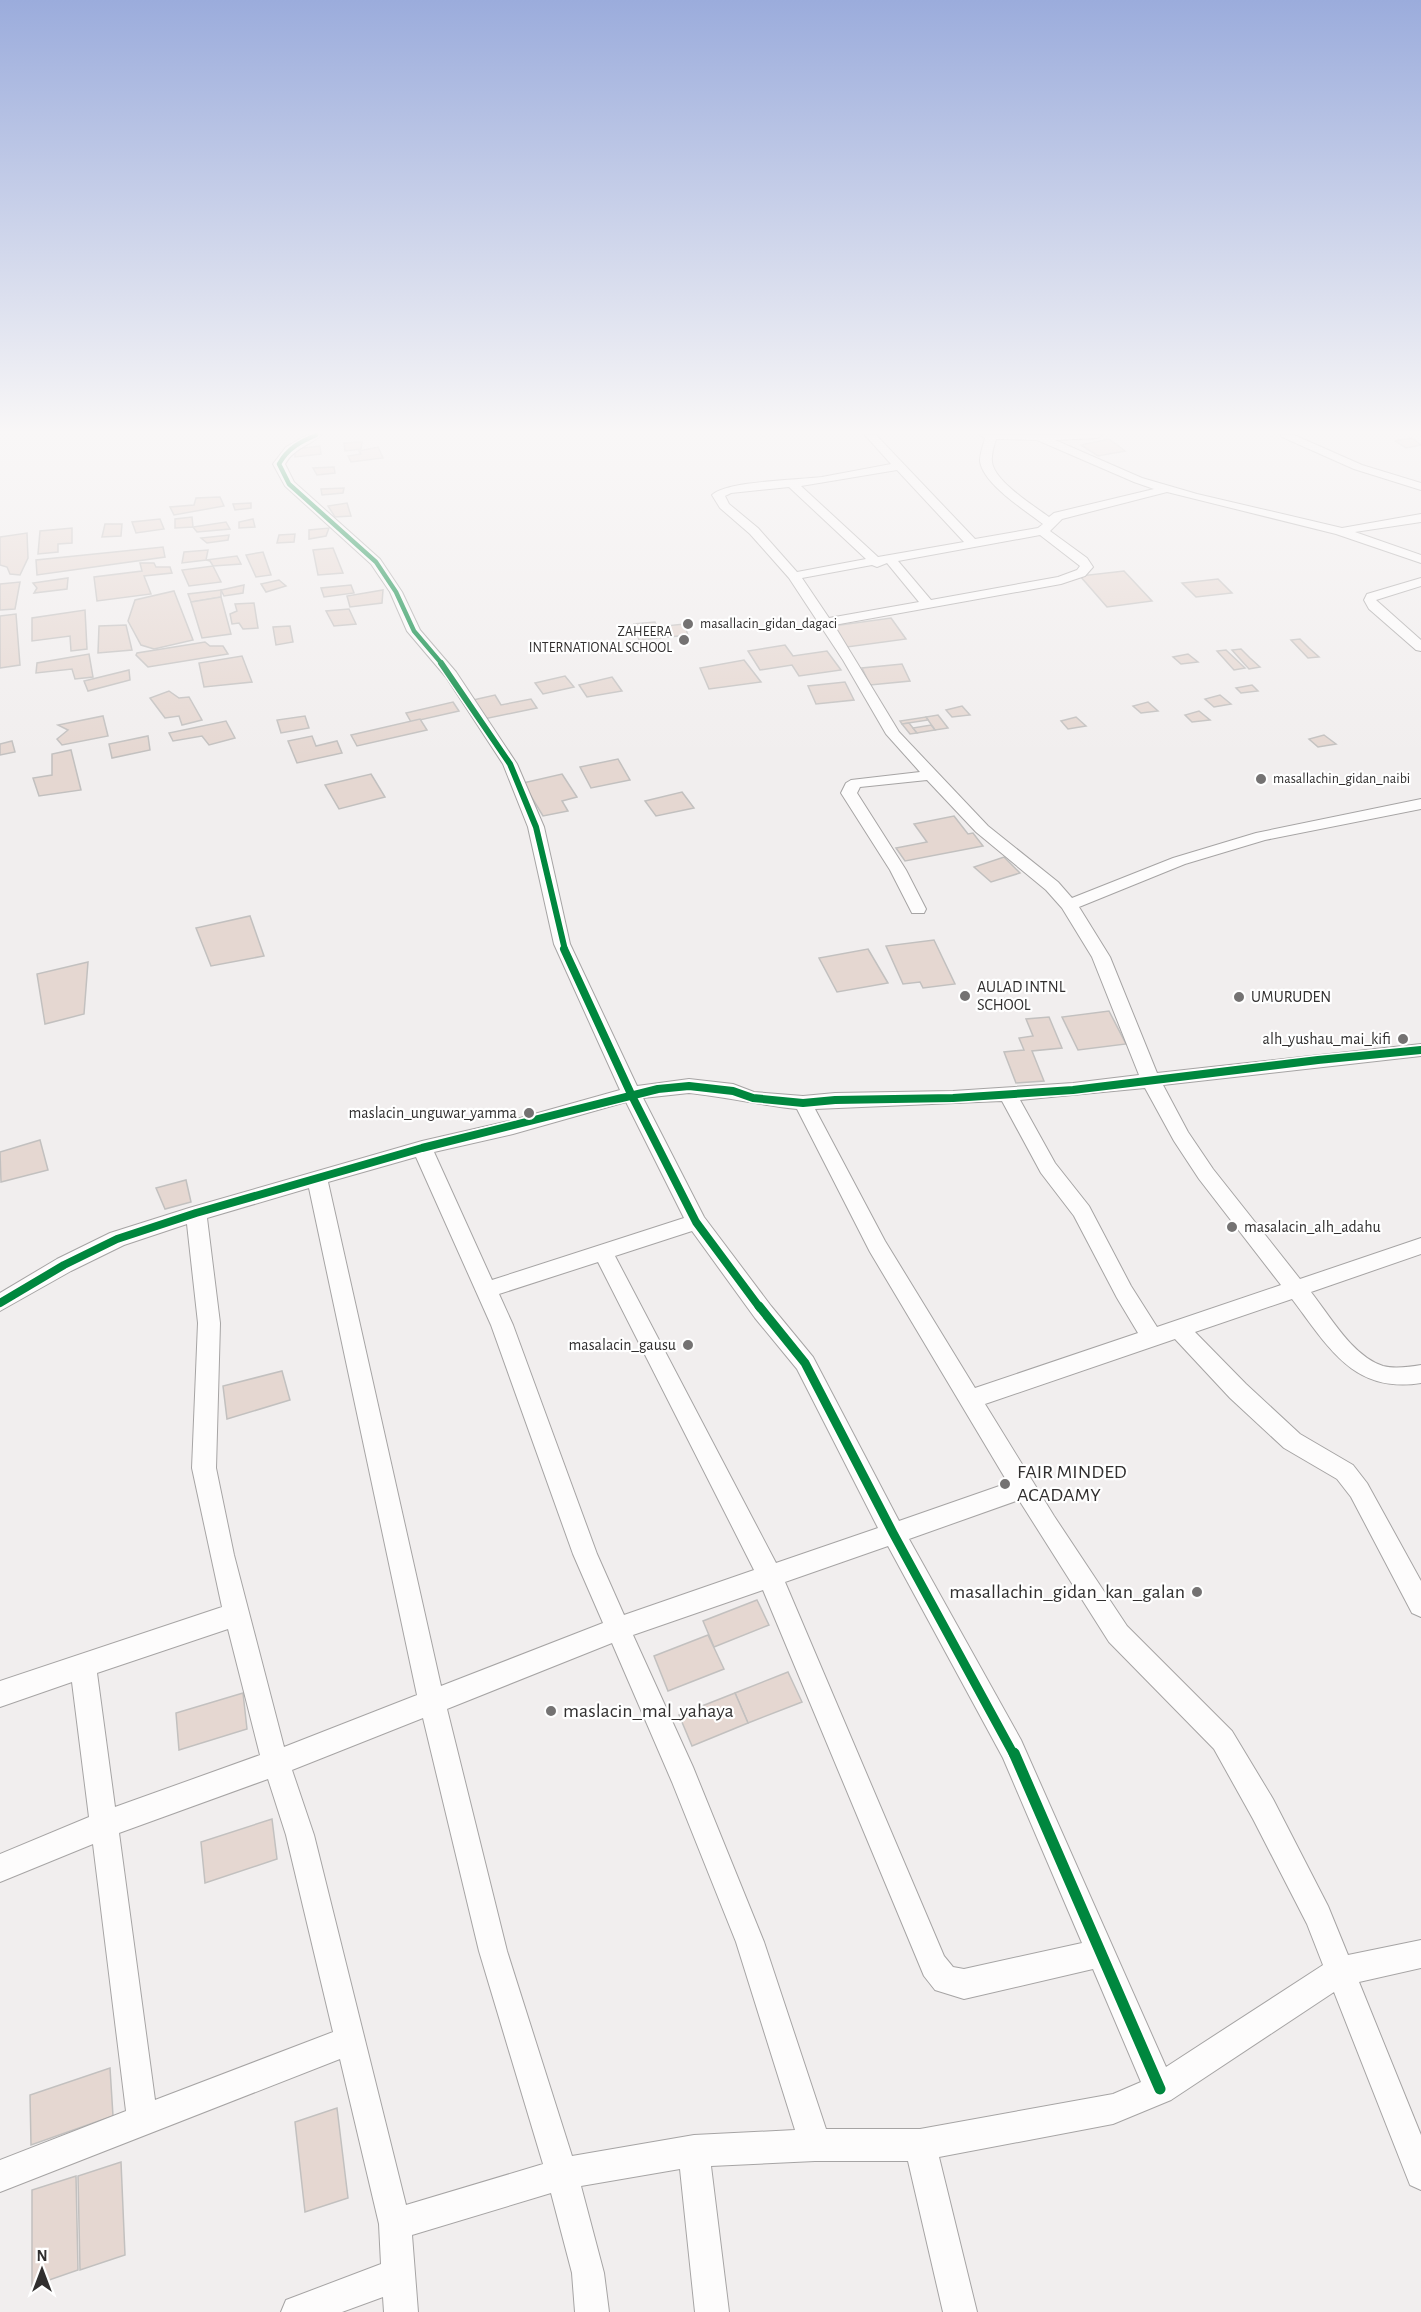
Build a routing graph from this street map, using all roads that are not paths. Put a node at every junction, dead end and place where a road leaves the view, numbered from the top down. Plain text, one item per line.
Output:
1 (356, 543) edge
2 (765, 543) edge
3 (856, 543) edge
4 (978, 543) edge
5 (1063, 543) edge
6 (1374, 543) edge
7 (973, 544) joint
8 (1421, 559) edge
9 (891, 560) junction
10 (877, 562) junction
11 (794, 576) junction
12 (1421, 582) edge
13 (928, 604) junction
14 (825, 623) junction
15 (1421, 647) edge
16 (929, 775) junction
17 (1421, 804) edge
18 (1069, 905) junction
19 (918, 909) dead end
20 (1421, 1050) edge
21 (1151, 1081) junction
22 (631, 1094) junction
23 (1007, 1094) junction
24 (803, 1103) junction
25 (422, 1148) junction
26 (316, 1177) junction
27 (196, 1213) junction
28 (696, 1222) junction
29 (1421, 1246) edge
30 (603, 1252) junction
31 (1295, 1287) junction
32 (486, 1290) junction
33 (0, 1303) edge
34 (1178, 1328) junction
35 (1152, 1337) junction
36 (1421, 1374) edge
37 (971, 1399) junction
38 (1024, 1488) junction
39 (893, 1533) junction
40 (770, 1576) junction
41 (1421, 1605) edge
42 (236, 1614) junction
43 (618, 1629) junction
44 (83, 1666) junction
45 (0, 1694) edge
46 (432, 1702) junction
47 (276, 1763) junction
48 (104, 1825) junction
49 (0, 1868) edge
50 (1101, 1953) junction
51 (1421, 1954) edge
52 (1340, 1971) junction
53 (350, 2040) junction
54 (1160, 2089) junction
55 (143, 2122) junction
56 (815, 2145) junction
57 (920, 2145) junction
58 (694, 2151) junction
59 (562, 2174) junction
60 (1421, 2174) edge
61 (0, 2176) edge
62 (395, 2224) junction
63 (400, 2274) junction
64 (298, 2312) edge
65 (401, 2312) edge
66 (592, 2312) edge
67 (712, 2312) edge
68 (960, 2312) edge

1 - 22 street
2 - 11 street
3 - 10 street
4 - 7 street
5 - 13 street
6 - 8 street
7 - 9 street
9 - 10 street
9 - 13 street
10 - 11 street
11 - 14 street
12 - 15 street
13 - 14 street
14 - 16 street
16 - 18 street
16 - 19 street
17 - 18 street
18 - 21 street
20 - 21 street
21 - 23 street
21 - 31 street
22 - 24 street
22 - 25 street
22 - 28 street
23 - 24 street
23 - 35 street
24 - 37 street
25 - 26 street
25 - 32 street
26 - 27 street
26 - 46 street
27 - 33 street
27 - 42 street
28 - 30 street
28 - 39 street
29 - 31 street
30 - 32 street
30 - 40 street
31 - 34 street
31 - 36 street
32 - 43 street
34 - 35 street
34 - 41 street
35 - 37 street
37 - 38 street
38 - 39 street
38 - 52 street
39 - 40 street
39 - 50 street
40 - 43 street
40 - 50 street
42 - 44 street
42 - 47 street
43 - 46 street
43 - 56 street
44 - 45 street
44 - 48 street
46 - 47 street
46 - 59 street
47 - 48 street
47 - 53 street
48 - 49 street
48 - 55 street
50 - 54 street
51 - 52 street
52 - 54 street
52 - 60 street
53 - 55 street
53 - 62 street
54 - 57 street
55 - 61 street
56 - 57 street
56 - 58 street
57 - 68 street
58 - 59 street
58 - 67 street
59 - 62 street
59 - 66 street
62 - 63 street
63 - 64 street
63 - 65 street

